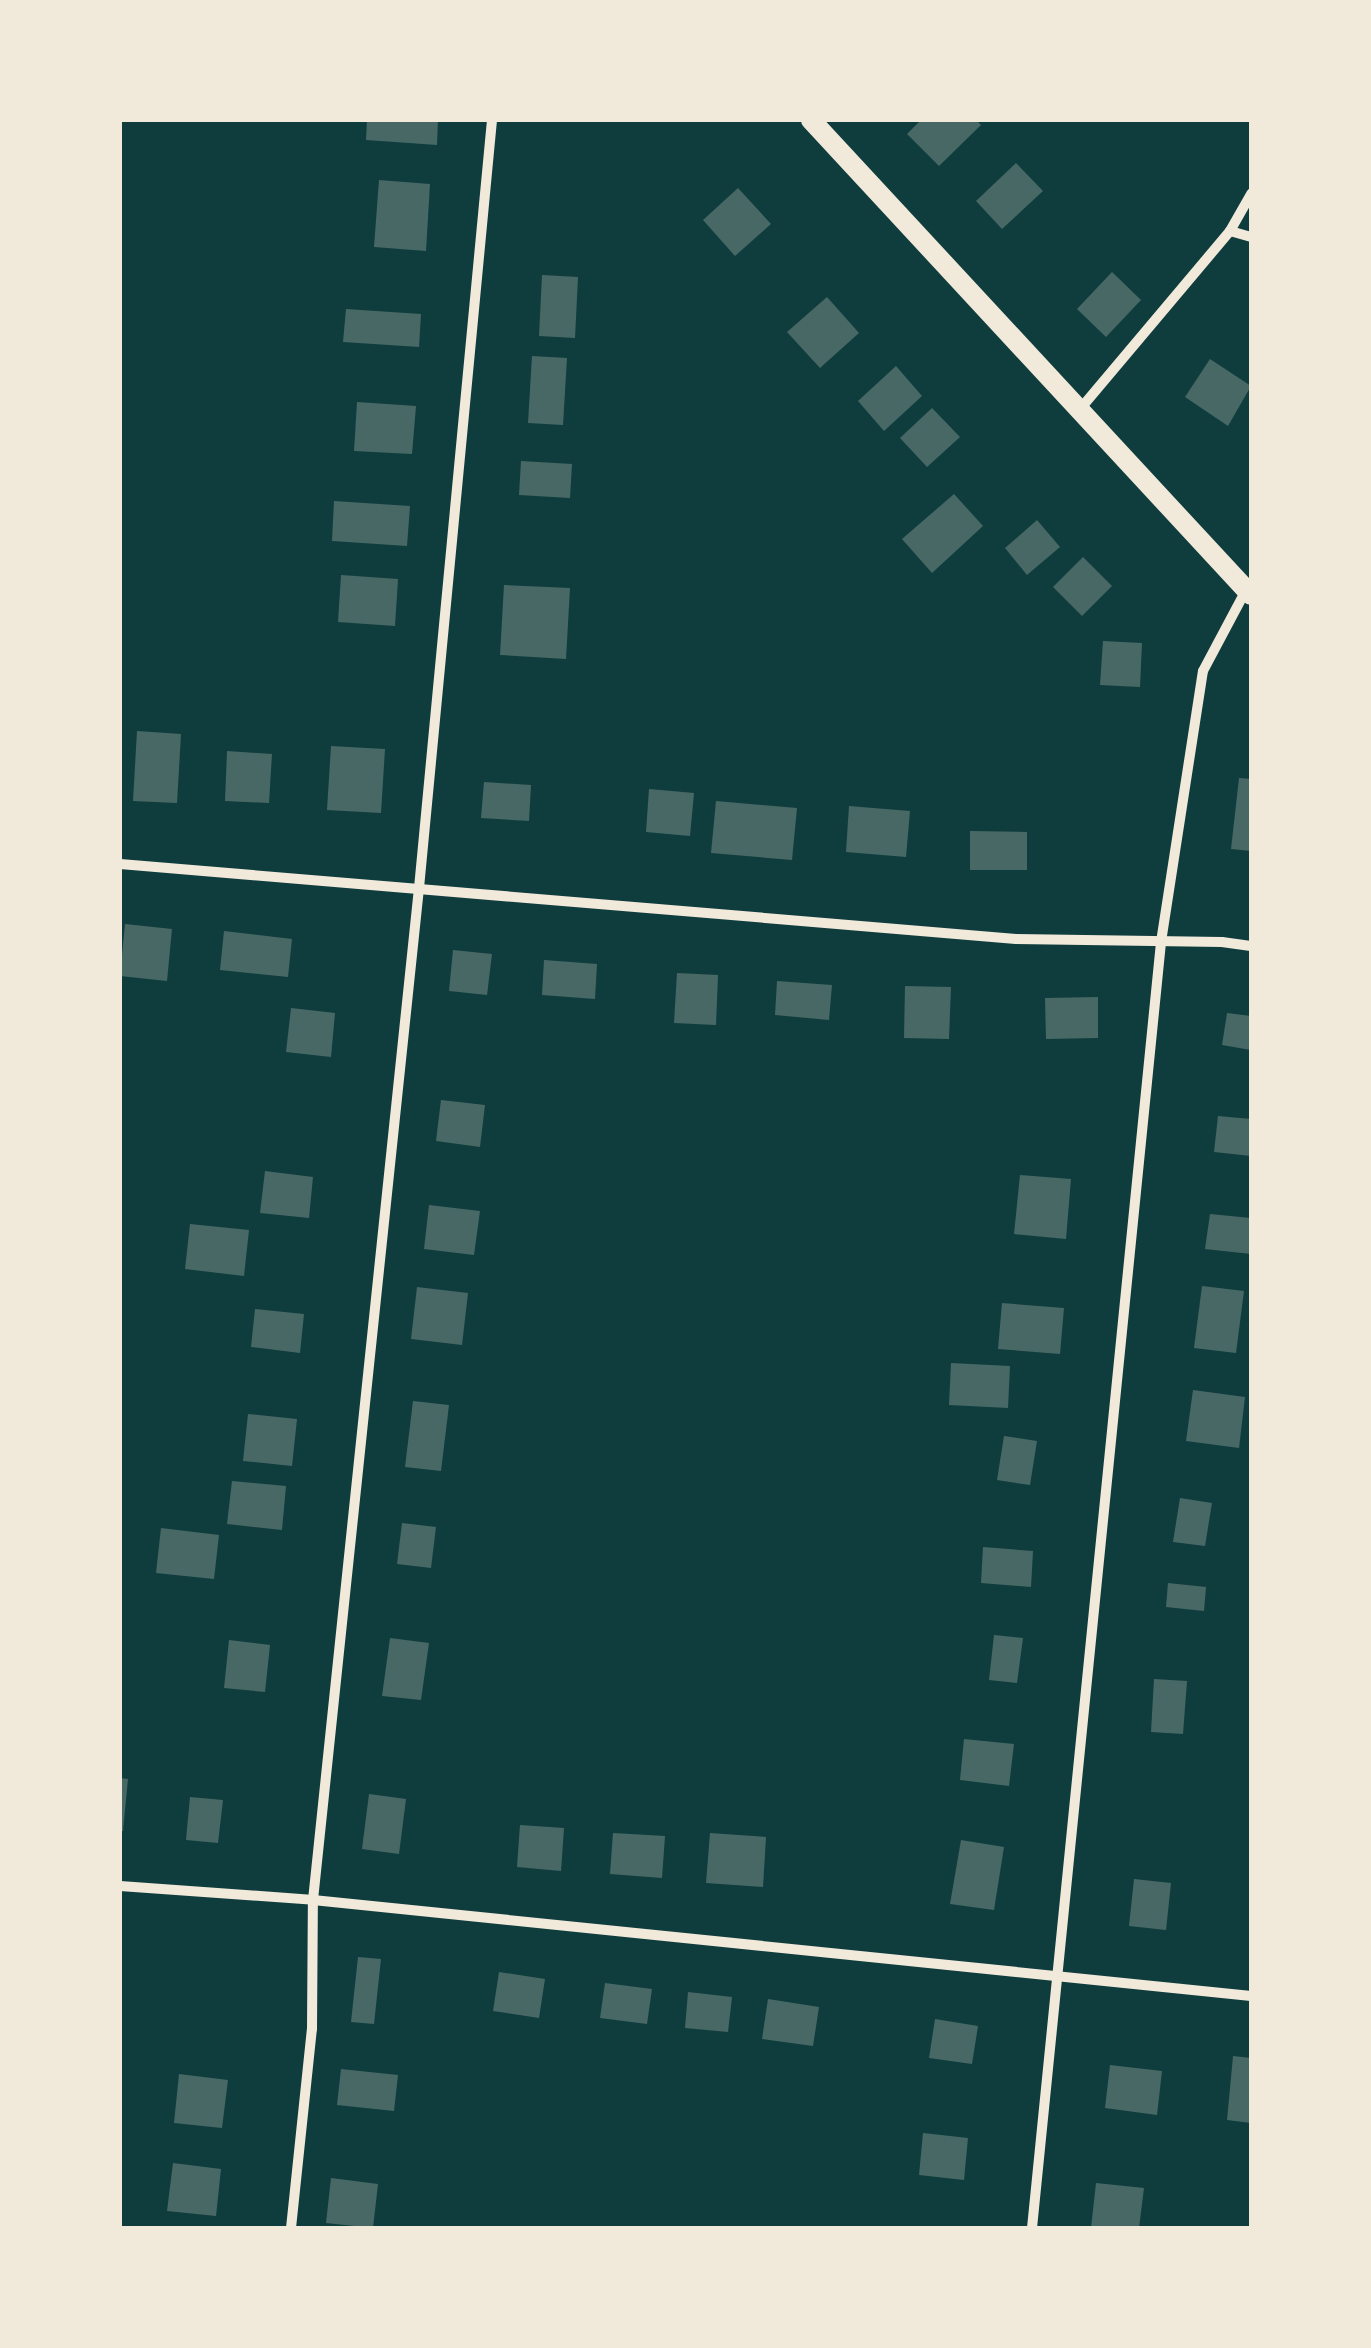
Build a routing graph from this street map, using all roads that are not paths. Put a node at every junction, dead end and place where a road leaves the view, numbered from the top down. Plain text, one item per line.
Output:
1 (492, 120) edge
2 (811, 120) edge
3 (1251, 194) edge
4 (1230, 232) junction
5 (1251, 238) edge
6 (1082, 408) junction
7 (1248, 592) edge
8 (120, 864) edge
9 (419, 888) junction
10 (1161, 942) junction
11 (1251, 946) edge
12 (120, 1886) edge
13 (312, 1900) junction
14 (1057, 1976) junction
15 (1251, 1996) edge
16 (291, 2228) edge
17 (1032, 2228) edge

1 - 9 street
2 - 6 main road
3 - 4 street
4 - 5 street
4 - 6 street
6 - 7 main road
7 - 10 street
8 - 9 street
9 - 10 street
9 - 13 street
10 - 11 street
10 - 14 street
12 - 13 street
13 - 14 street
13 - 16 street
14 - 15 street
14 - 17 street

